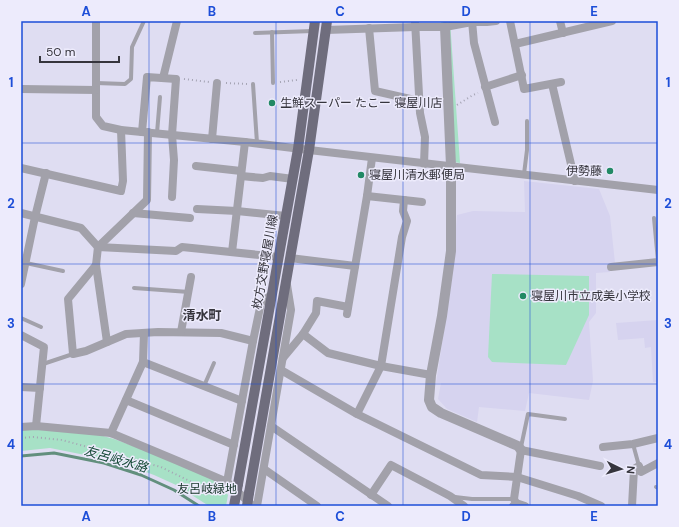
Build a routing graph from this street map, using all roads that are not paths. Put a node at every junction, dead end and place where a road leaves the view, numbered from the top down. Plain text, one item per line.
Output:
1 (96, 21) edge
2 (144, 21) edge
3 (178, 21) edge
4 (472, 21) edge
5 (496, 21) edge
6 (510, 21) edge
7 (560, 21) edge
8 (612, 21) edge
9 (415, 24) edge
10 (444, 24) edge
11 (326, 25) edge
12 (346, 25) edge
13 (314, 26) edge
14 (369, 28) junction
15 (272, 32) junction
16 (255, 33) dead end
17 (563, 33) junction
18 (515, 44) junction
19 (522, 75) junction
20 (163, 78) junction
21 (561, 82) dead end
22 (217, 83) road end
23 (272, 83) road end
24 (252, 84) road end
25 (552, 84) junction
26 (96, 87) junction
27 (21, 88) edge
28 (486, 89) junction
29 (160, 97) dead end
30 (419, 101) junction
31 (527, 121) dead end
32 (494, 122) dead end
33 (121, 130) junction
34 (145, 132) junction
35 (157, 133) junction
36 (172, 135) junction
37 (212, 139) junction
38 (245, 142) junction
39 (257, 144) junction
40 (298, 149) junction
41 (309, 150) junction
42 (372, 158) junction
43 (424, 164) junction
44 (196, 166) dead end
45 (451, 166) junction
46 (21, 168) edge
47 (46, 173) junction
48 (241, 173) junction
49 (524, 175) junction
50 (293, 179) junction
51 (574, 181) junction
52 (658, 190) edge
53 (367, 196) junction
54 (172, 197) dead end
55 (404, 200) junction
56 (422, 202) dead end
57 (197, 209) joint
58 (237, 211) junction
59 (21, 213) edge
60 (133, 213) junction
61 (286, 216) junction
62 (35, 217) junction
63 (190, 218) joint
64 (654, 218) dead end
65 (98, 247) junction
66 (232, 252) junction
67 (279, 257) junction
68 (290, 258) junction
69 (658, 261) edge
70 (25, 263) junction
71 (96, 265) junction
72 (355, 266) junction
73 (612, 267) dead end
74 (62, 271) dead end
75 (191, 277) dead end
76 (287, 280) junction
77 (21, 284) edge
78 (134, 288) dead end
79 (189, 292) junction
80 (272, 294) junction
81 (21, 318) edge
82 (40, 327) dead end
83 (181, 332) junction
84 (144, 333) junction
85 (304, 334) junction
86 (21, 335) edge
87 (253, 341) junction
88 (108, 342) junction
89 (73, 354) junction
90 (283, 358) junction
91 (143, 362) junction
92 (214, 363) dead end
93 (42, 364) junction
94 (381, 366) junction
95 (281, 370) junction
96 (431, 375) junction
97 (204, 386) junction
98 (21, 387) edge
99 (40, 388) junction
100 (126, 400) junction
101 (242, 402) junction
102 (357, 414) junction
103 (565, 419) dead end
104 (36, 426) junction
105 (270, 426) junction
106 (21, 427) edge
107 (111, 433) junction
108 (658, 438) edge
109 (633, 444) junction
110 (234, 445) junction
111 (603, 447) dead end
112 (521, 450) junction
113 (658, 463) edge
114 (600, 466) dead end
115 (639, 466) junction
116 (264, 470) junction
117 (517, 477) junction
118 (227, 482) junction
119 (372, 495) junction
120 (450, 496) junction
121 (515, 503) edge
122 (234, 506) edge
123 (247, 506) edge
124 (253, 506) edge
125 (257, 506) edge
126 (317, 506) edge
127 (388, 506) edge
128 (464, 506) edge
129 (525, 506) edge
130 (601, 506) edge
131 (632, 506) edge

1 - 26 street
2 - 26 lane
3 - 20 street
4 - 5 street
4 - 10 street
4 - 28 street
6 - 18 street
7 - 17 street
8 - 17 street
9 - 10 street
9 - 14 street
9 - 30 street
10 - 45 street
11 - 12 street
11 - 41 main road, 枚方交野寝屋川線
12 - 14 street
13 - 15 lane
13 - 40 main road, 枚方交野寝屋川線
14 - 30 street
15 - 16 lane
15 - 23 lane
17 - 18 street
18 - 19 street
19 - 25 street
19 - 28 street
20 - 34 street
20 - 36 street
21 - 25 street
22 - 37 street
24 - 39 lane
25 - 51 street
26 - 27 street
26 - 33 street
28 - 32 street
29 - 35 lane
30 - 43 street
31 - 49 lane
33 - 34 street
33 - 47 street
34 - 35 street
34 - 60 street
35 - 36 street
36 - 37 street
36 - 54 street
37 - 38 street
38 - 39 street
38 - 48 street
39 - 40 street
40 - 41 street
40 - 50 main road, 枚方交野寝屋川線
41 - 42 street
41 - 68 main road, 枚方交野寝屋川線
42 - 43 street
42 - 53 street
43 - 45 street
44 - 48 street
45 - 49 street
45 - 96 street
46 - 47 street
47 - 62 street
48 - 50 street
48 - 58 street
49 - 51 street
50 - 61 main road, 枚方交野寝屋川線
51 - 52 street
53 - 55 street
53 - 72 street
55 - 56 street
55 - 94 street
57 - 58 street
57 - 63 lane
58 - 61 street
58 - 66 street
59 - 62 street
60 - 63 street
60 - 65 street
61 - 67 main road, 枚方交野寝屋川線
62 - 65 street
62 - 70 street
64 - 69 lane
65 - 66 street
65 - 71 street
66 - 67 street
67 - 80 main road, 枚方交野寝屋川線
68 - 72 street
68 - 76 main road, 枚方交野寝屋川線
69 - 73 street
70 - 74 lane
70 - 77 street
71 - 88 street
71 - 89 street
72 - 85 street
75 - 79 street
76 - 90 street
76 - 123 main road, 枚方交野寝屋川線, bridge
78 - 79 lane
79 - 83 street
80 - 87 street
80 - 122 main road, 枚方交野寝屋川線, bridge
81 - 82 lane
83 - 84 street
83 - 87 street
84 - 88 street
84 - 91 street
85 - 90 street
85 - 94 street
86 - 93 street
87 - 101 street
88 - 89 street
89 - 93 lane
90 - 95 street
91 - 97 street
91 - 100 street
92 - 97 lane
93 - 99 street
94 - 96 street
94 - 102 street
95 - 102 street
95 - 105 street
96 - 112 street
97 - 101 street
98 - 99 street
99 - 104 street
100 - 107 street
100 - 110 street
101 - 110 street
102 - 117 street
103 - 112 lane
104 - 106 street
104 - 107 street
105 - 116 street
105 - 119 street
107 - 118 street
108 - 109 street
109 - 111 street
109 - 115 lane
110 - 118 street
112 - 114 street
112 - 117 street
113 - 115 street
115 - 131 street
116 - 125 street
116 - 126 street
117 - 121 street
117 - 130 street
118 - 124 street
119 - 120 street
119 - 127 street
120 - 121 lane
120 - 128 street
121 - 129 street

